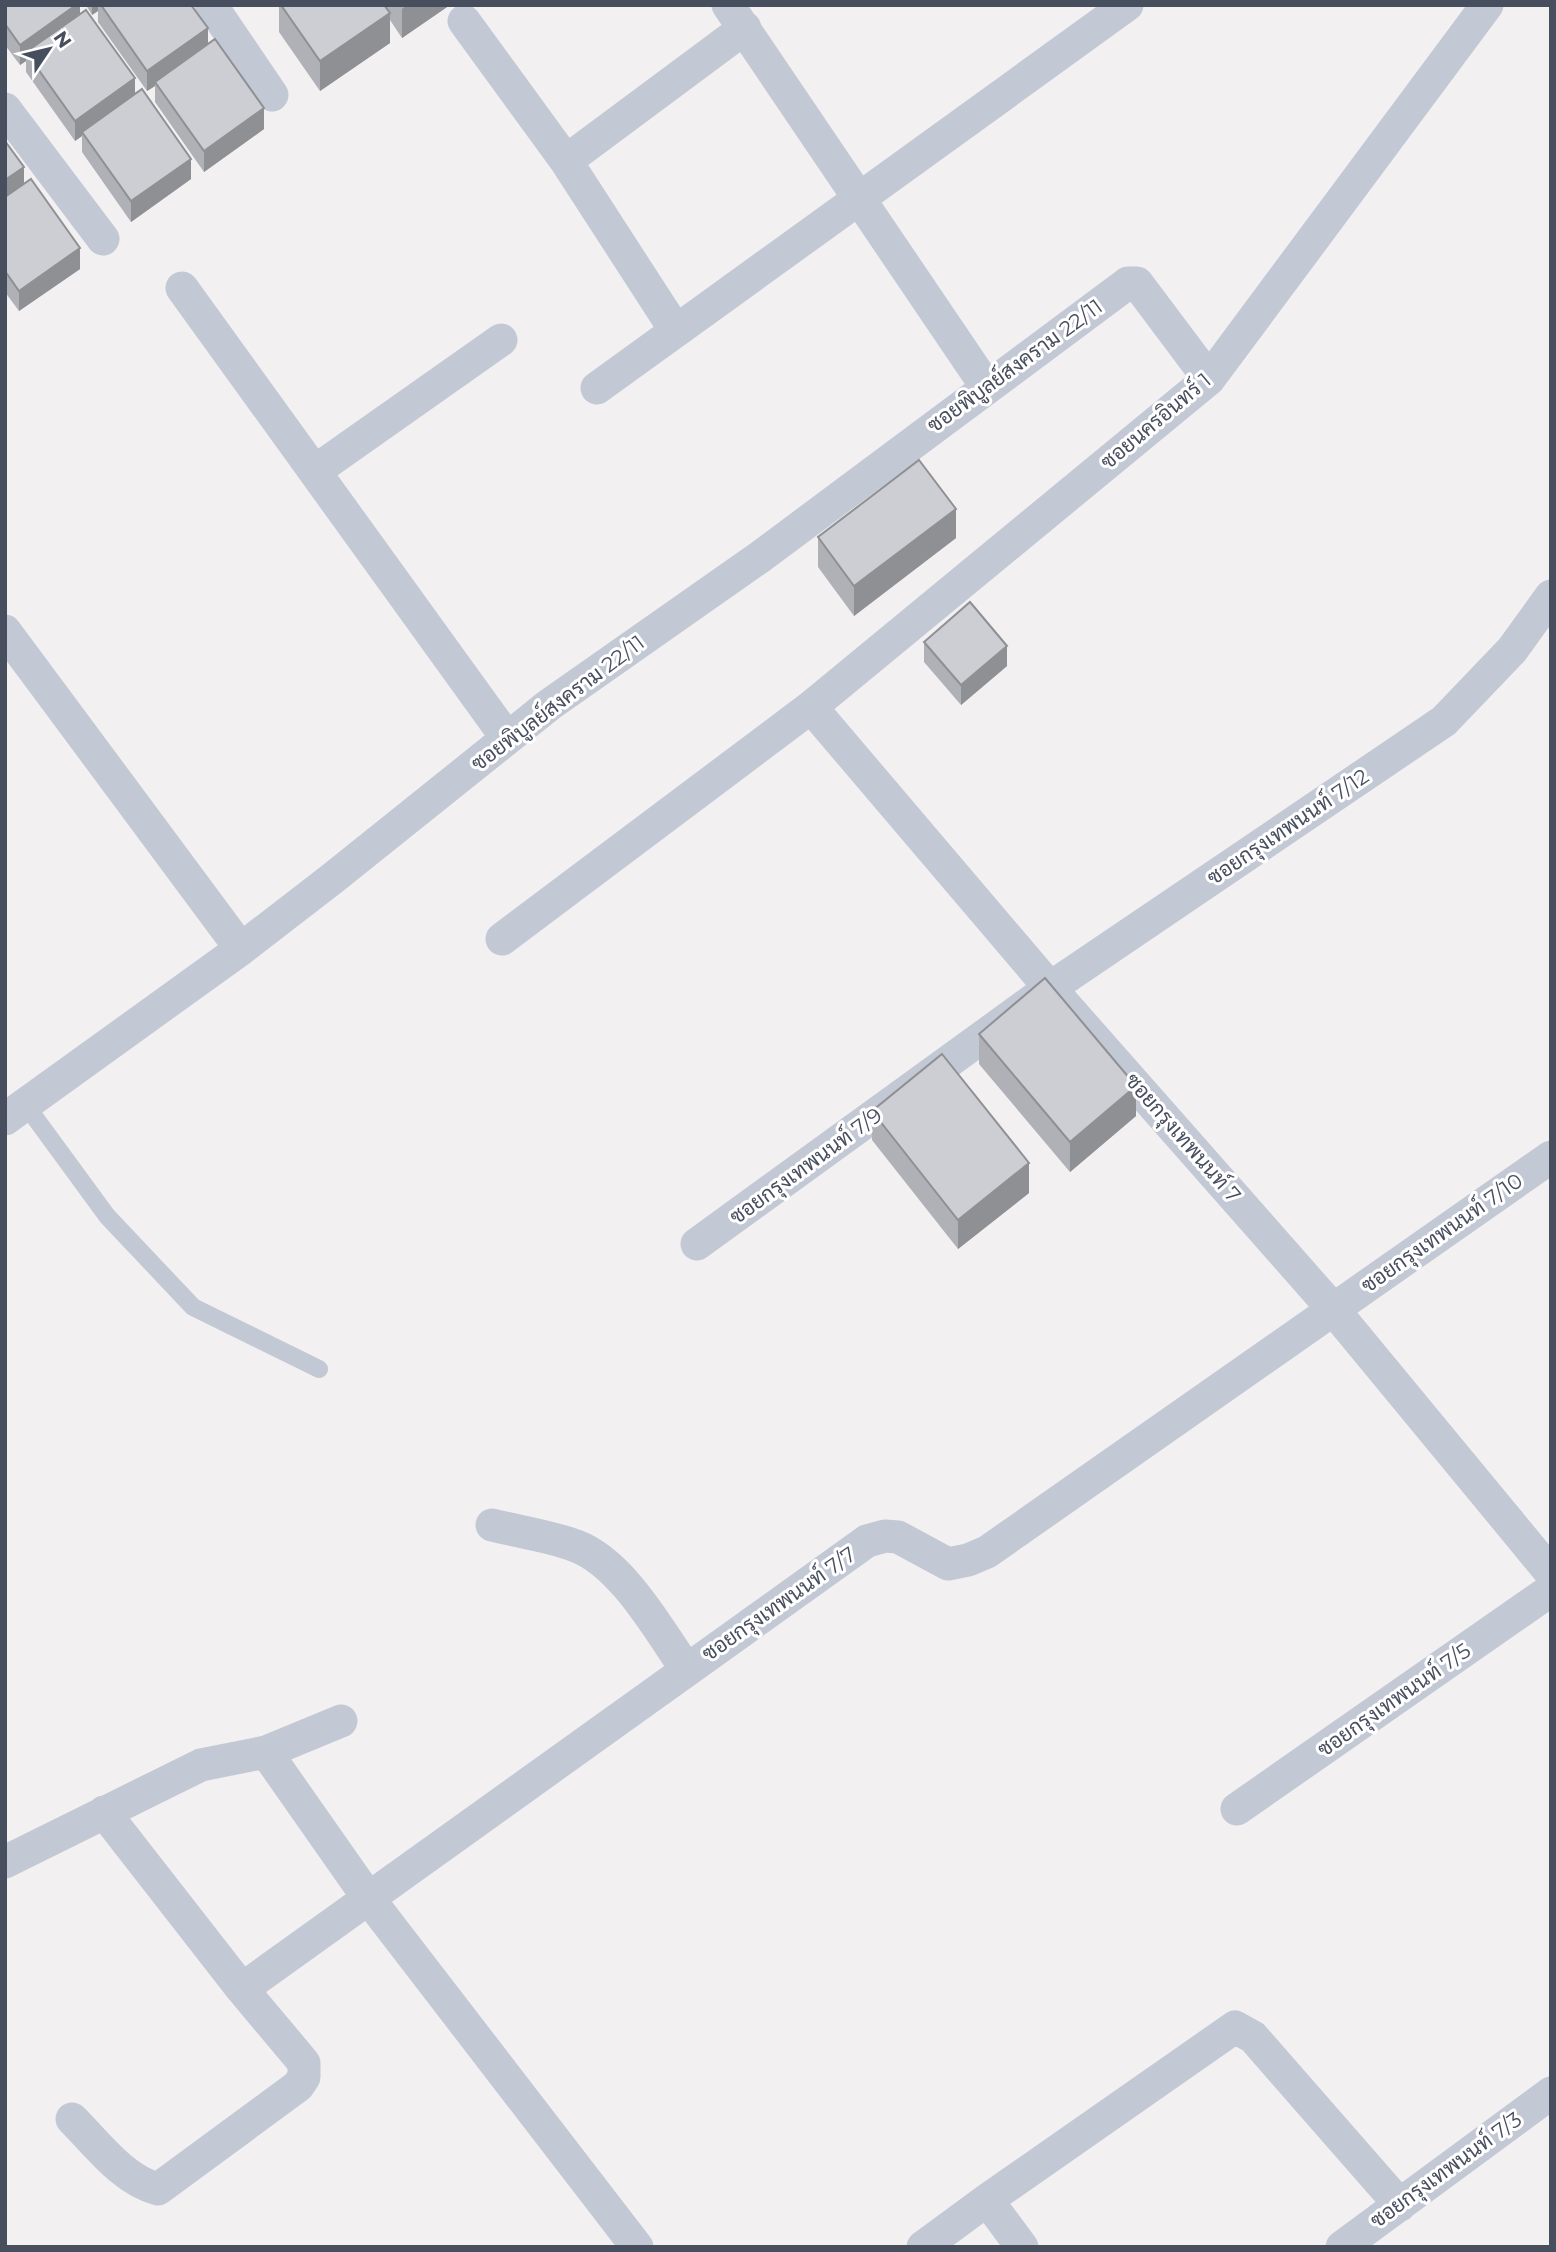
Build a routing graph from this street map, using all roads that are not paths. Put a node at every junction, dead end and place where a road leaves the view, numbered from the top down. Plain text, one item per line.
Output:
1 (211, 5) edge
2 (1127, 5) edge
3 (1487, 5) edge
4 (736, 17) edge
5 (464, 21) dead end
6 (272, 95) dead end
7 (5, 109) edge
8 (566, 161) junction
9 (858, 199) junction
10 (103, 239) dead end
11 (182, 288) dead end
12 (676, 331) junction
13 (501, 340) dead end
14 (1209, 379) junction
15 (986, 386) junction
16 (597, 388) dead end
17 (315, 471) junction
18 (1551, 596) edge
19 (5, 631) edge
20 (810, 707) junction
21 (507, 738) junction
22 (502, 939) dead end
23 (241, 949) junction
24 (1051, 988) junction
25 (15, 1111) edge
26 (1551, 1157) edge
27 (697, 1244) dead end
28 (1333, 1309) junction
29 (320, 1369) dead end
30 (492, 1525) dead end
31 (1551, 1573) edge
32 (1551, 1590) edge
33 (686, 1669) junction
34 (341, 1721) dead end
35 (266, 1752) junction
36 (1237, 1809) dead end
37 (104, 1812) junction
38 (5, 1862) edge
39 (369, 1899) junction
40 (242, 1989) junction
41 (1551, 2093) edge
42 (72, 2119) dead end
43 (987, 2200) junction
44 (1399, 2205) junction
45 (637, 2247) edge
46 (923, 2247) edge
47 (1021, 2247) edge
48 (1342, 2247) edge

1 - 6 street
2 - 9 street
3 - 14 street, ซอยนครอินทร์ 1
4 - 8 street
4 - 9 street
5 - 8 street
7 - 10 street
8 - 12 street
9 - 12 street
9 - 15 street
11 - 17 street
12 - 16 street
13 - 17 street
14 - 15 street, ซอยพิบูลย์สงคราม 22/11
14 - 20 street, ซอยนครอินทร์ 1
15 - 21 street, ซอยพิบูลย์สงคราม 22/11
17 - 21 street
18 - 24 street, ซอยกรุงเทพนนท์ 7/12
19 - 23 street
20 - 22 street, ซอยนครอินทร์ 1
20 - 24 street, ซอยกรุงเทพนนท์ 7
21 - 23 street, ซอยพิบูลย์สงคราม 22/11
23 - 25 street, ซอยพิบูลย์สงคราม 22/11
24 - 27 street, ซอยกรุงเทพนนท์ 7/9
24 - 28 street, ซอยกรุงเทพนนท์ 7
25 - 29 lane
26 - 28 street, ซอยกรุงเทพนนท์ 7/10
28 - 31 street, ซอยกรุงเทพนนท์ 7
28 - 33 street, ซอยกรุงเทพนนท์ 7/7
30 - 33 street
32 - 36 street, ซอยกรุงเทพนนท์ 7/5
33 - 39 street, ซอยกรุงเทพนนท์ 7/7
34 - 35 street
35 - 37 street
35 - 39 street
37 - 38 street
37 - 40 street
39 - 40 street, ซอยกรุงเทพนนท์ 7/7
39 - 45 street
40 - 42 street
41 - 44 street, ซอยกรุงเทพนนท์ 7/3
43 - 44 street
43 - 46 street
43 - 47 street
44 - 48 street, ซอยกรุงเทพนนท์ 7/3

